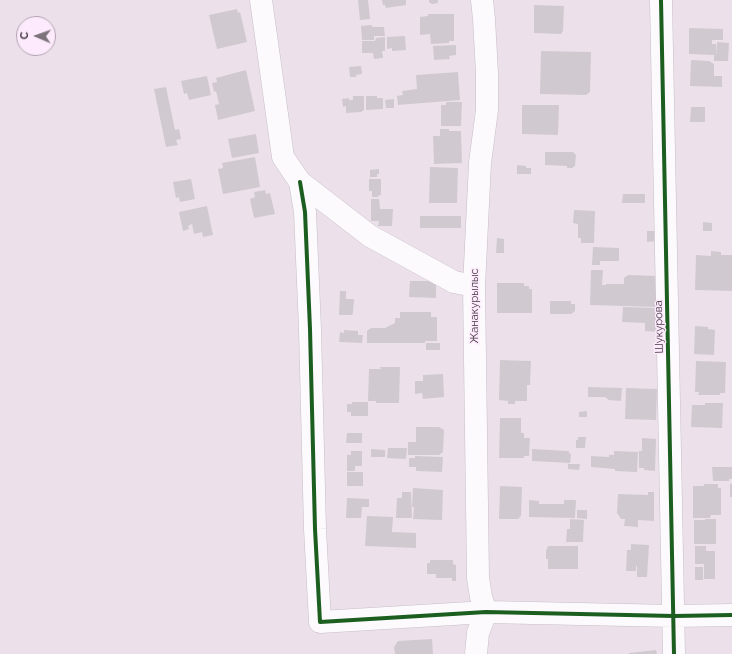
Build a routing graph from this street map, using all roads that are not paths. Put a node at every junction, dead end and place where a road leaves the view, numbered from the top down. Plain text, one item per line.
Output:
1 (261, 0) edge
2 (482, 0) edge
3 (661, 0) edge
4 (300, 182) junction
5 (474, 286) junction
6 (486, 612) junction
7 (732, 615) edge
8 (674, 616) junction
9 (476, 654) edge
10 (674, 654) edge

1 - 4 street
2 - 5 street, Жанакурылыс
3 - 8 street, Шукурова
4 - 5 street
4 - 6 street
5 - 6 street, Жанакурылыс
6 - 8 street
6 - 9 street
7 - 8 street
8 - 10 street, Шукурова

